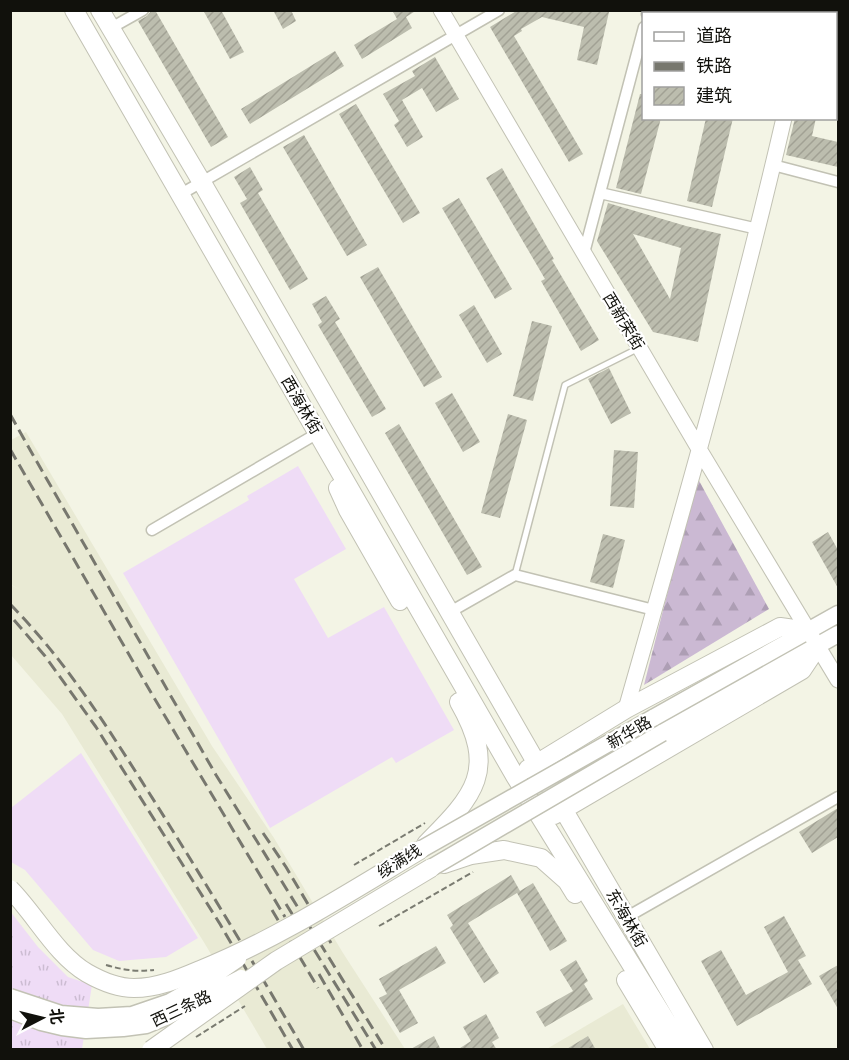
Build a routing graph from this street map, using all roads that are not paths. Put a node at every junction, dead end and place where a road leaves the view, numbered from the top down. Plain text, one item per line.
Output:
1 (74, 10) edge
2 (100, 10) edge
3 (142, 10) edge
4 (441, 10) edge
5 (499, 10) edge
6 (111, 28) junction
7 (642, 35) edge
8 (456, 36) junction
9 (784, 120) edge
10 (773, 165) junction
11 (202, 182) junction
12 (838, 182) edge
13 (600, 193) junction
14 (181, 195) junction
15 (758, 229) junction
16 (584, 253) junction
17 (640, 348) junction
18 (319, 436) junction
19 (699, 449) junction
20 (152, 530) dead end
21 (515, 574) junction
22 (654, 610) junction
23 (450, 612) junction
24 (838, 614) edge
25 (838, 634) edge
26 (814, 638) junction
27 (838, 680) edge
28 (626, 709) junction
29 (537, 763) junction
30 (515, 776) junction
31 (550, 786) joint
32 (838, 797) edge
33 (529, 799) joint
34 (563, 809) junction
35 (542, 822) junction
36 (420, 850) junction
37 (431, 868) junction
38 (10, 889) edge
39 (627, 917) junction
40 (264, 942) junction
41 (276, 961) junction
42 (10, 998) edge
43 (10, 1010) edge
44 (151, 1050) edge
45 (668, 1050) edge
46 (684, 1050) edge
47 (704, 1050) edge

1 - 14 highway, 西海林街
2 - 6 highway, 西海林街
3 - 6 street
4 - 8 street, 西新荣街
5 - 8 street
6 - 11 highway, 西海林街
7 - 13 street
8 - 11 street
8 - 16 street, 西新荣街
9 - 10 street
10 - 12 street
10 - 15 street
11 - 14 street
11 - 23 highway, 西海林街
13 - 15 street
13 - 16 street
14 - 18 highway, 西海林街
15 - 19 street
16 - 17 street, 西新荣街
17 - 19 street, 西新荣街
17 - 21 lane
18 - 20 street
18 - 30 highway, 西海林街
18 - 36 highway, 绥满线, bridge
19 - 22 street
19 - 26 street, 西新荣街
21 - 22 street
21 - 23 street
22 - 28 street
23 - 29 highway, 西海林街
24 - 26 main road, 新华路
25 - 26 main road
26 - 27 street, 西新荣街
26 - 28 highway
26 - 34 highway
26 - 36 main road, 新华路, bridge
26 - 37 main road, 新华路, bridge
28 - 29 highway
29 - 30 highway
29 - 31 highway, 西海林街
30 - 33 highway, 西海林街
31 - 34 highway, 东海林街
32 - 39 street
33 - 35 highway, 东海林街
34 - 35 highway
34 - 39 highway, 东海林街
35 - 46 highway, 东海林街
36 - 40 highway, 绥满线, bridge
37 - 41 highway, 绥满线, bridge
37 - 45 highway, 绥满线, bridge
38 - 40 highway, 绥满线, bridge
39 - 47 highway, 东海林街
40 - 42 main road, 西三条路, bridge
41 - 43 main road, 西三条路, bridge
41 - 44 highway, 绥满线, bridge

